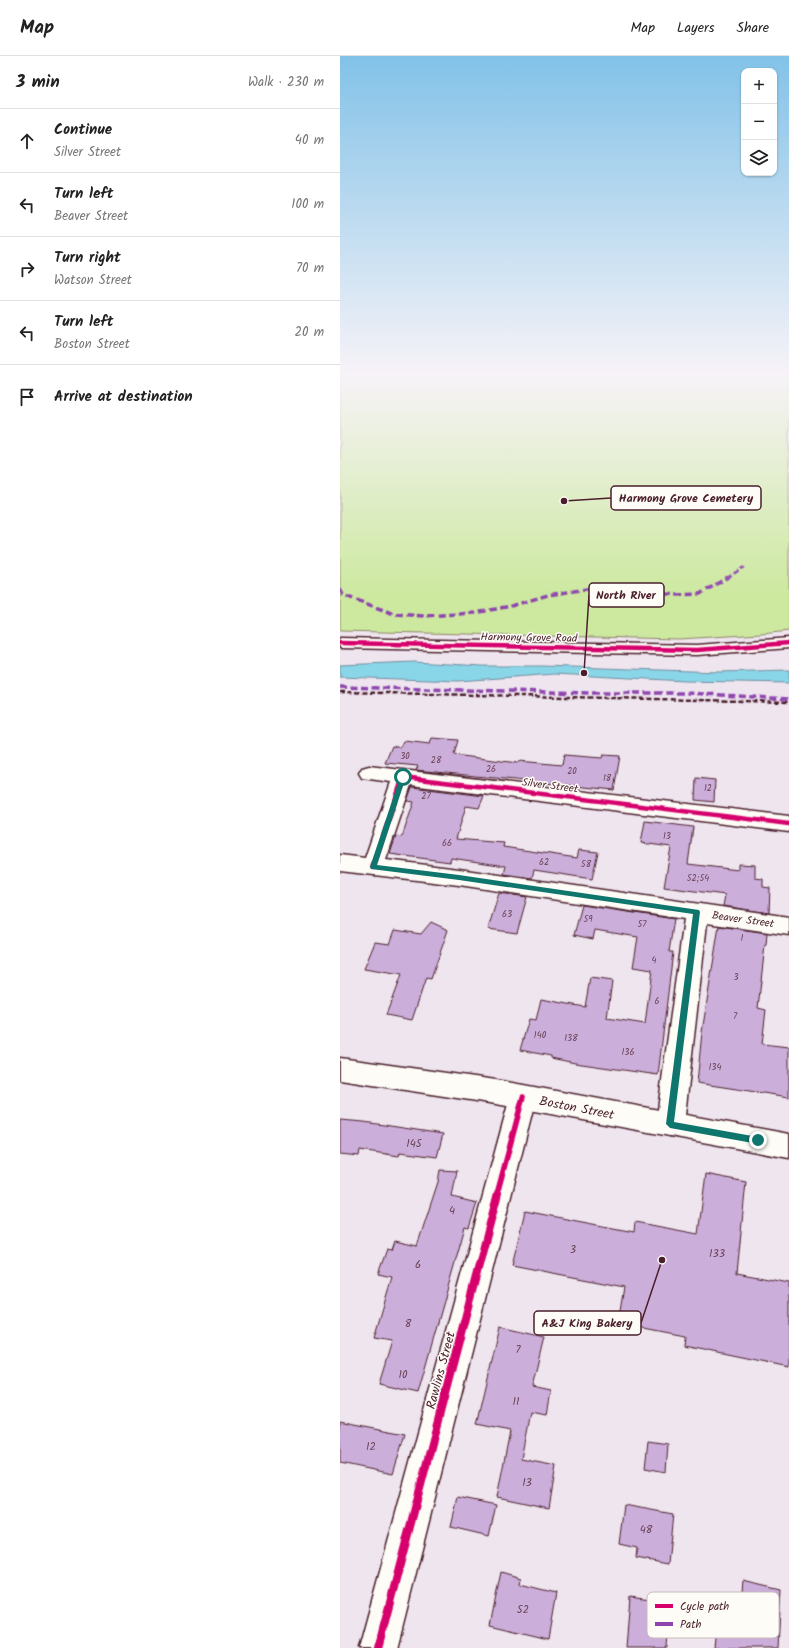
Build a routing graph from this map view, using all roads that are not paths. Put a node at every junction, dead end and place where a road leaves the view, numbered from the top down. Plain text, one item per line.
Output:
1 (340, 643) edge
2 (789, 643) edge
3 (370, 773) dead end
4 (403, 777) junction
5 (789, 824) edge
6 (340, 863) edge
7 (373, 867) junction
8 (697, 912) junction
9 (789, 926) edge
10 (340, 1069) edge
11 (523, 1097) junction
12 (670, 1124) junction
13 (789, 1146) edge
14 (378, 1648) edge

1 - 2 street, Harmony Grove Road
3 - 4 street, Silver Street
4 - 5 street, Silver Street
4 - 7 street
6 - 7 street, Beaver Street
7 - 8 street, Beaver Street
8 - 9 street, Beaver Street
8 - 12 street
10 - 11 street, Boston Street
11 - 12 street, Boston Street
11 - 14 street, Rawlins Street
12 - 13 street, Boston Street

